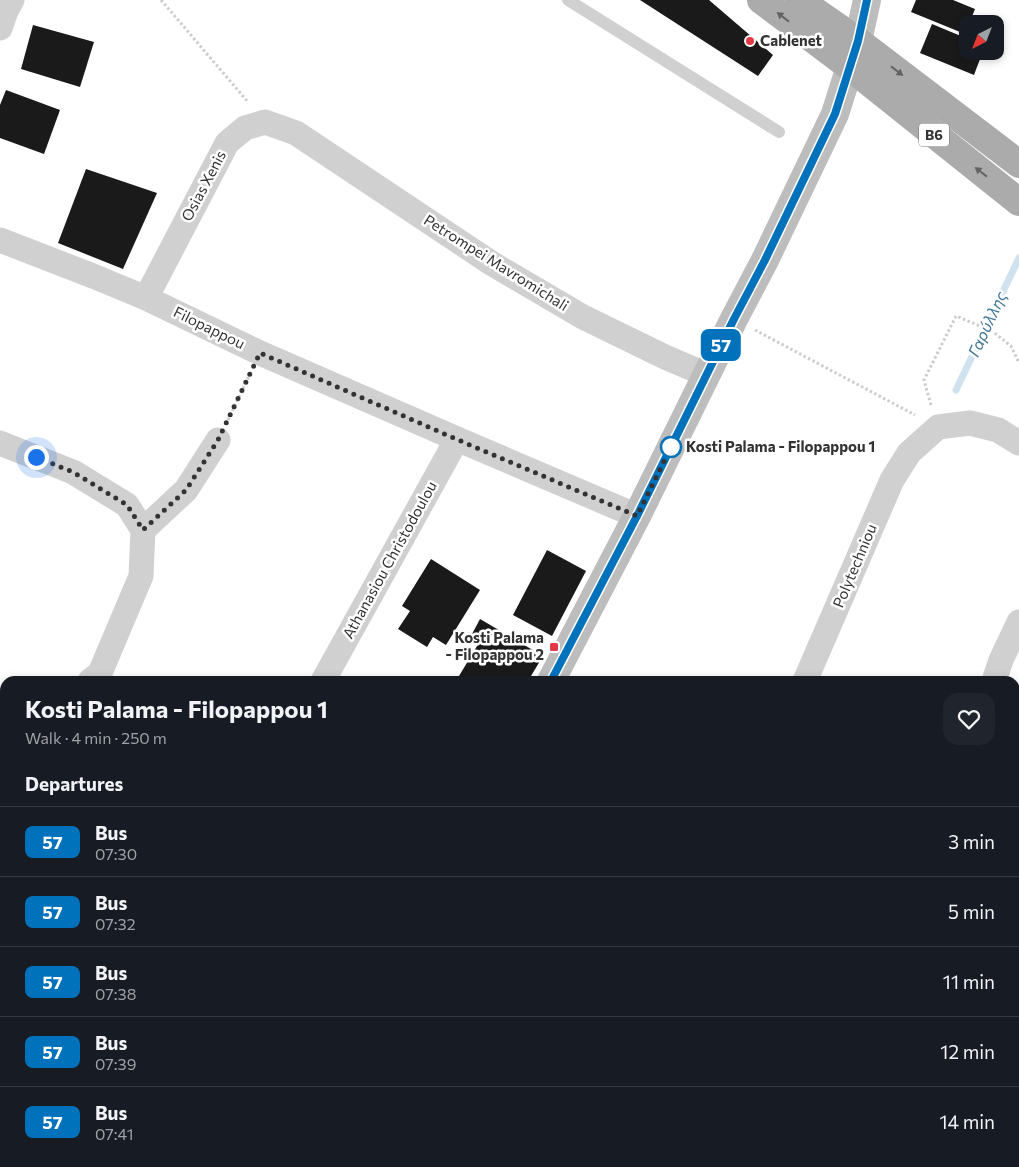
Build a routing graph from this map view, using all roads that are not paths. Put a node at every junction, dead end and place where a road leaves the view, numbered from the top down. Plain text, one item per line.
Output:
1 (12, 0) edge
2 (568, 0) edge
3 (761, 0) edge
4 (799, 0) edge
5 (867, 0) edge
6 (0, 28) edge
7 (858, 41) junction
8 (850, 68) junction
9 (265, 122) joint
10 (779, 132) dead end
11 (1019, 164) edge
12 (1019, 202) edge
13 (0, 240) edge
14 (146, 298) junction
15 (707, 375) junction
16 (456, 439) junction
17 (218, 440) road end
18 (0, 443) edge
19 (1019, 443) edge
20 (637, 516) junction
21 (143, 530) junction
22 (1019, 622) edge
23 (1005, 671) edge
24 (95, 676) edge
25 (326, 676) edge
26 (554, 676) edge
27 (807, 676) edge

1 - 6 street
2 - 10 lane
8 -> 3 main road, B6
4 - 7 main road, B6
5 - 7 street
7 - 8 street
7 -> 11 main road, B6
12 -> 8 main road, B6
8 - 15 street
9 - 14 street, Osias Xenis
9 - 15 street, Petrompei Mavromichali
13 - 14 street, Filopappou
14 - 16 street, Filopappou
15 - 20 street
16 - 20 street, Filopappou
16 - 25 street, Athanasiou Christodoulou
17 - 21 street
18 - 21 street
19 - 27 street, Polytechniou
20 - 26 street
21 - 24 street
22 - 23 street

